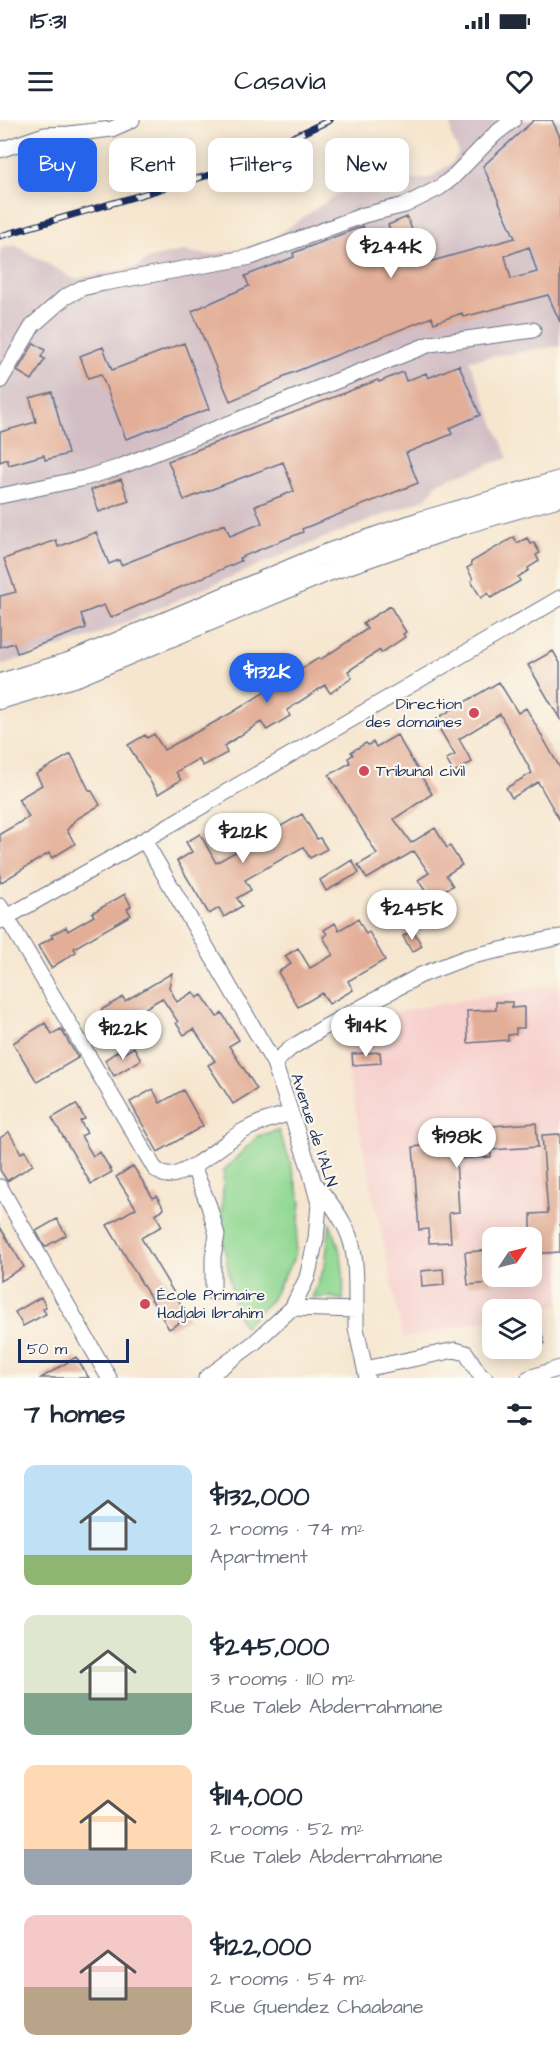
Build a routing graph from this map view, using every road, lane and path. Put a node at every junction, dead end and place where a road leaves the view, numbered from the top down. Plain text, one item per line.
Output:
1 (54, 120) edge
2 (132, 120) edge
3 (513, 120) edge
4 (44, 135) junction
5 (0, 150) edge
6 (533, 330) dead end
7 (0, 381) edge
8 (560, 480) edge
9 (0, 496) edge
10 (560, 497) edge
11 (560, 598) edge
12 (0, 683) edge
13 (0, 700) edge
14 (144, 840) junction
15 (2, 915) edge
16 (560, 937) edge
17 (274, 1063) junction
18 (291, 1113) junction
19 (193, 1166) junction
20 (314, 1183) junction
21 (1, 1192) edge
22 (213, 1293) dead end
23 (292, 1308) junction
24 (356, 1310) junction
25 (560, 1368) edge
26 (366, 1373) edge
27 (109, 1378) edge
28 (206, 1378) edge
29 (485, 1378) edge
30 (529, 1378) edge

1 - 4 street
2 - 4 street
3 - 7 street
4 - 5 street
6 - 9 street
8 - 12 main road
10 - 13 main road
11 - 14 street
14 - 15 street
14 - 17 street, Avenue de l'ALN
15 - 19 street
16 - 17 street
17 - 18 street, Avenue de l'ALN
18 - 19 street
18 - 20 street, Avenue de l'ALN
19 - 22 street
20 - 23 street, Avenue de l'ALN
20 - 24 street
21 - 27 street
23 - 24 street
23 - 28 street, Avenue de l'ALN
24 - 26 street
25 - 30 street
26 - 29 street

